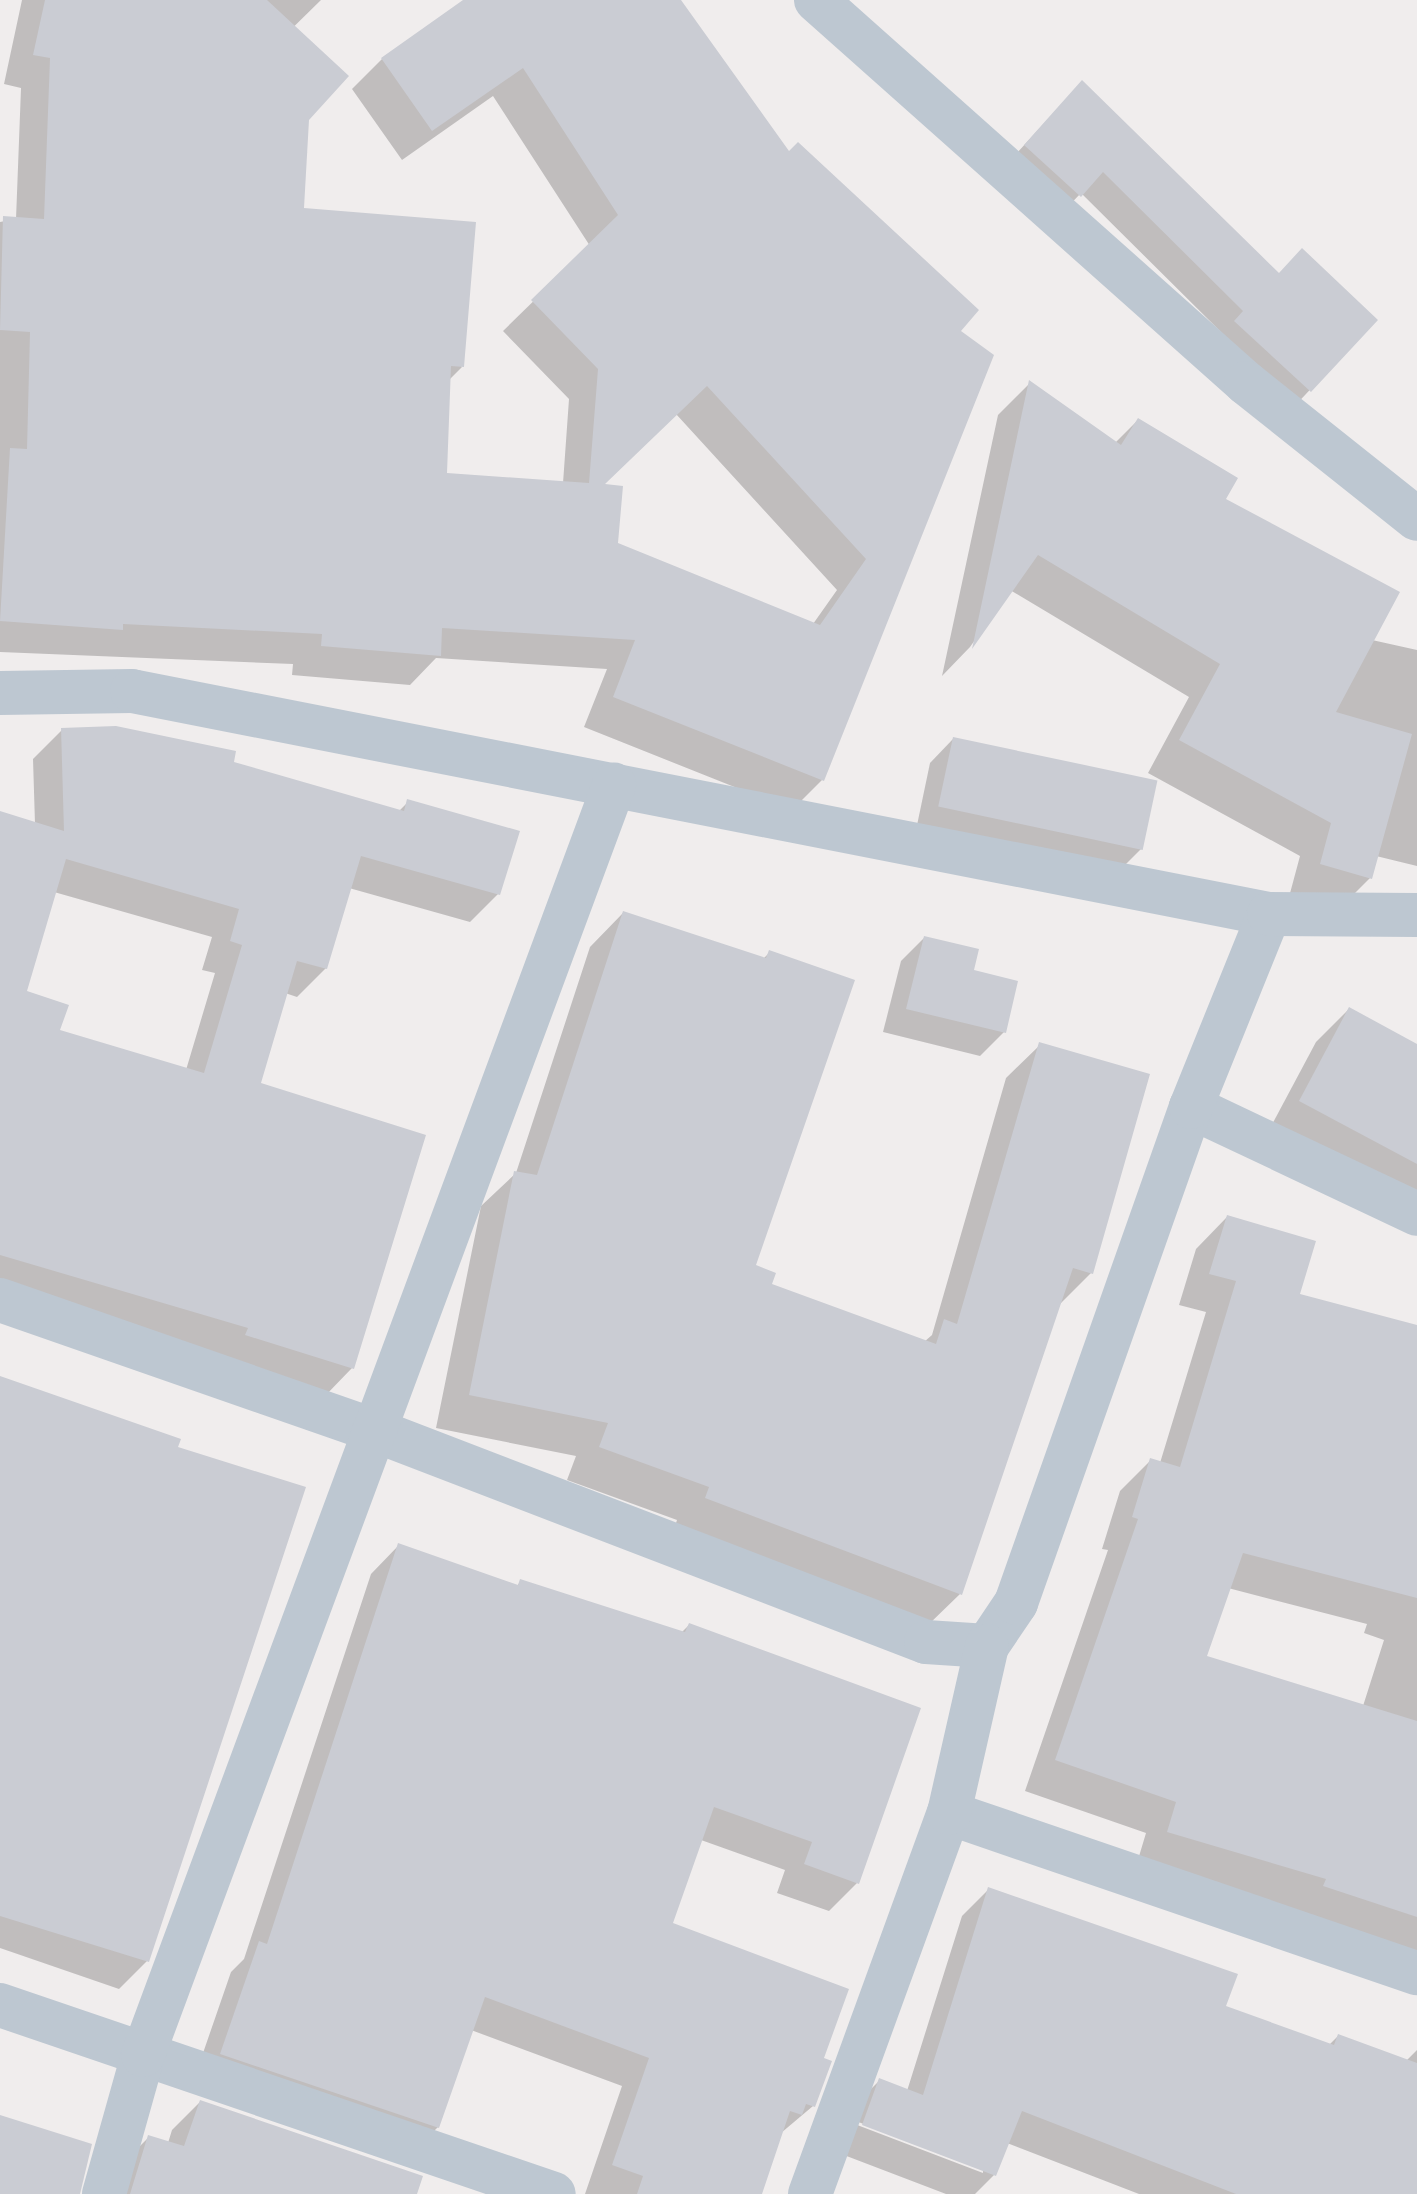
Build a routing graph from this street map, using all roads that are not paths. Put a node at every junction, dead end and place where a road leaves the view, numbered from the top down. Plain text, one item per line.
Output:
1 (816, 0) edge
2 (1417, 519) edge
3 (0, 693) edge
4 (614, 785) junction
5 (1269, 914) junction
6 (1417, 915) edge
7 (1191, 1107) junction
8 (1417, 1214) edge
9 (0, 1300) edge
10 (374, 1430) junction
11 (987, 1646) junction
12 (949, 1813) junction
13 (1417, 1973) edge
14 (0, 2005) edge
15 (143, 2055) junction
16 (104, 2194) edge
17 (554, 2194) edge
18 (810, 2194) edge

1 - 2 street
3 - 4 street
4 - 5 street
4 - 10 street
5 - 6 street
5 - 7 street
7 - 8 street
7 - 11 street
9 - 10 street
10 - 11 street
10 - 15 street
11 - 12 street
12 - 13 street
12 - 18 street
14 - 15 street
15 - 16 street
15 - 17 street

